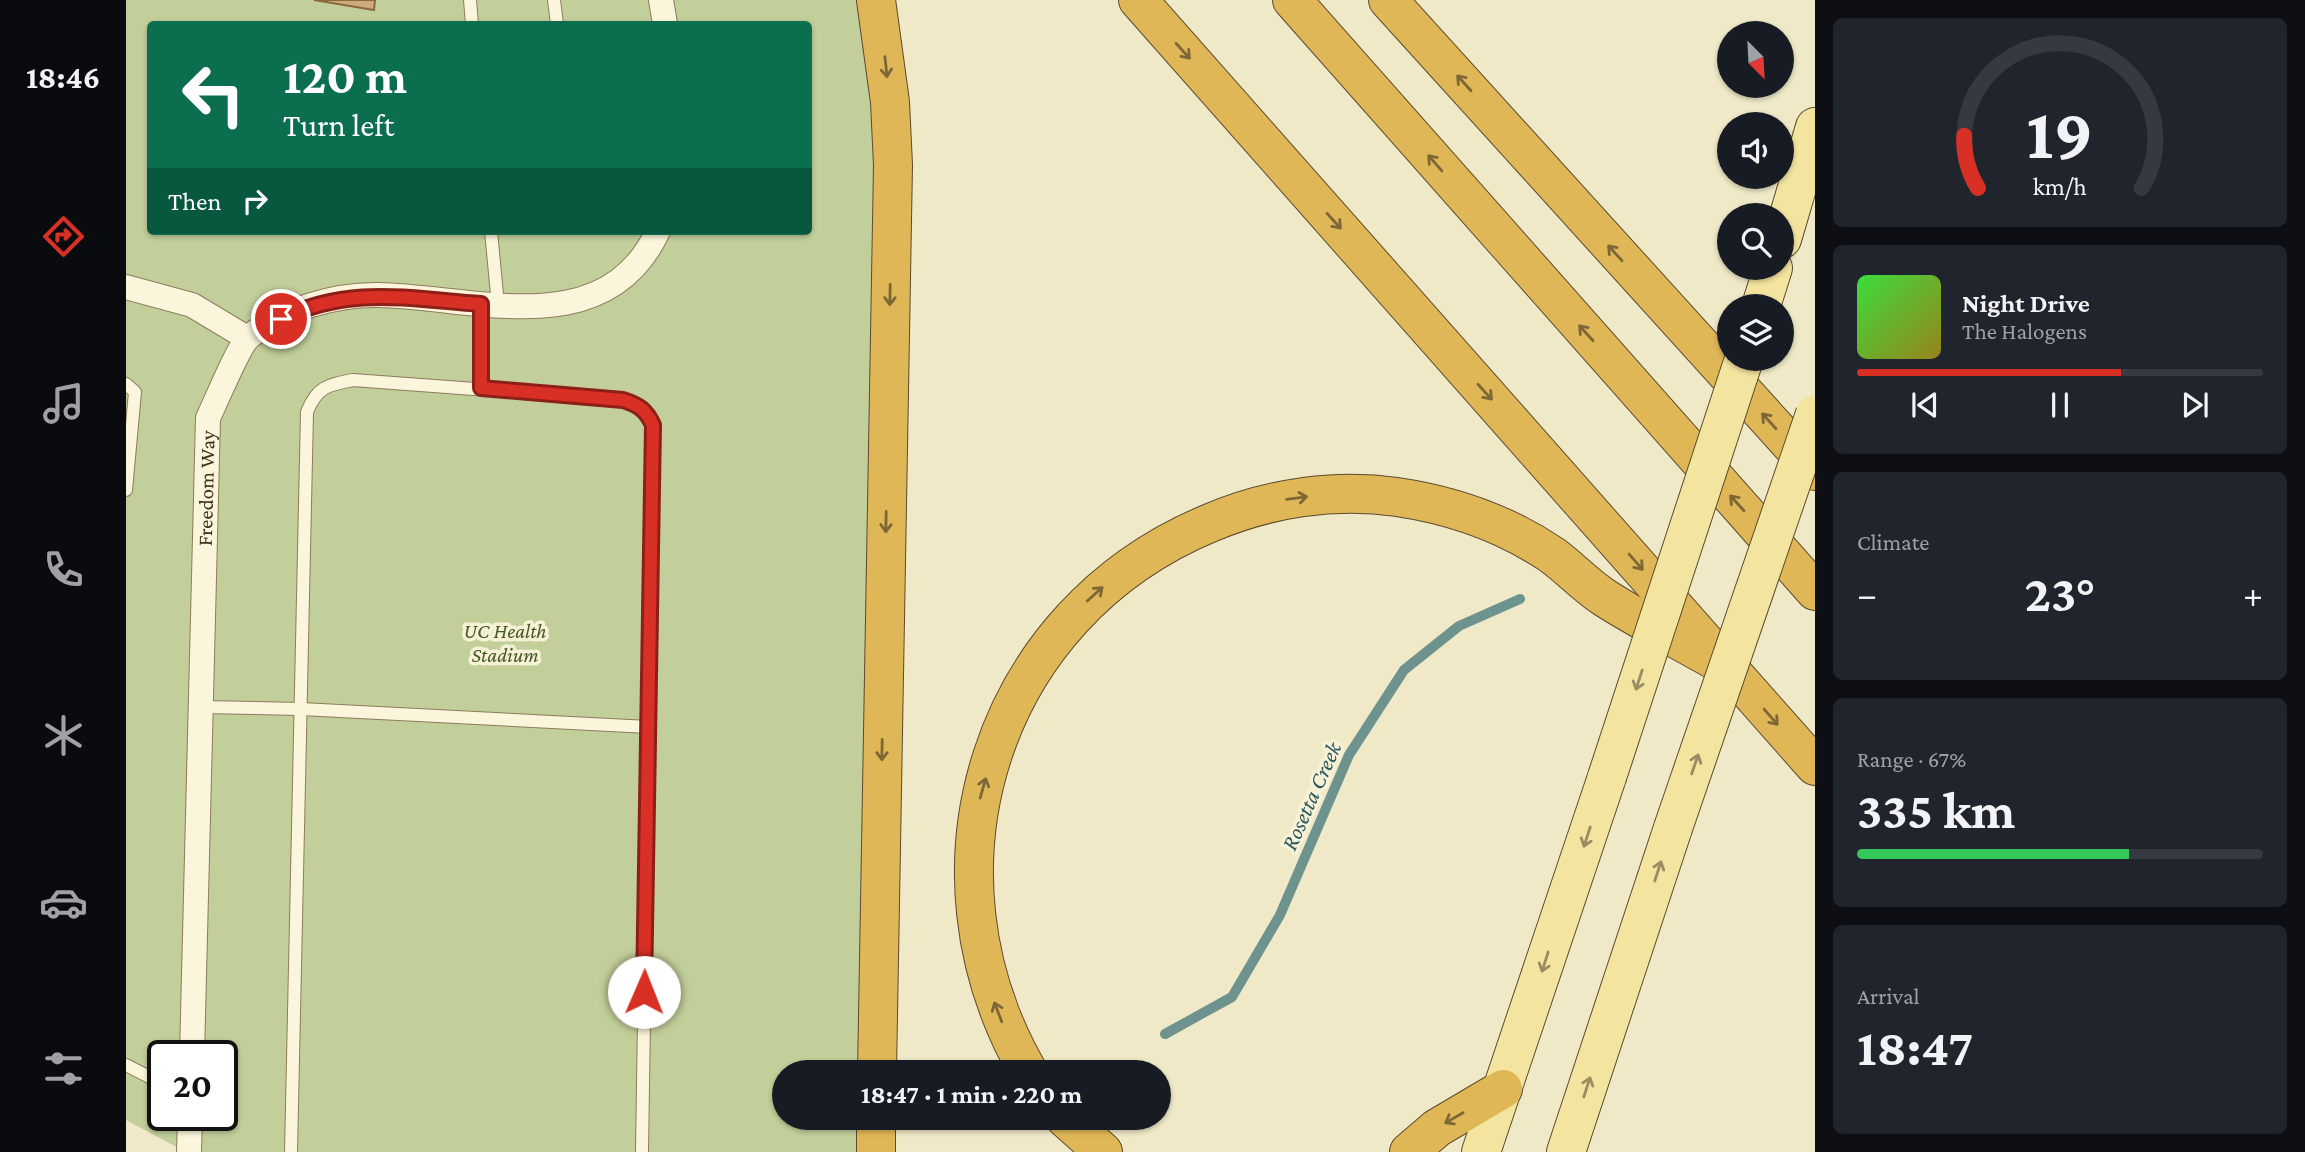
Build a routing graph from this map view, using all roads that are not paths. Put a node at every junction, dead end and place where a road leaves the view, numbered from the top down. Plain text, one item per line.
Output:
1 (470, 0) edge
2 (554, 0) edge
3 (661, 0) edge
4 (876, 0) edge
5 (1138, 0) edge
6 (1292, 0) edge
7 (1388, 0) edge
8 (472, 21) edge
9 (557, 21) edge
10 (664, 21) edge
11 (1815, 127) edge
12 (1793, 203) edge
13 (491, 235) edge
14 (656, 235) edge
15 (126, 287) edge
16 (489, 304) junction
17 (247, 338) junction
18 (1740, 371) edge
19 (126, 384) edge
20 (481, 388) junction
21 (1815, 414) edge
22 (1815, 471) edge
23 (126, 490) edge
24 (1815, 591) edge
25 (1728, 668) junction
26 (201, 707) junction
27 (301, 709) junction
28 (649, 727) junction
29 (1815, 766) edge
30 (192, 1040) edge
31 (877, 1060) edge
32 (1021, 1060) edge
33 (126, 1065) edge
34 (147, 1076) edge
35 (1503, 1089) junction
36 (876, 1130) edge
37 (1078, 1130) edge
38 (190, 1131) edge
39 (189, 1152) edge
40 (291, 1152) edge
41 (642, 1152) edge
42 (876, 1152) edge
43 (1103, 1152) edge
44 (1409, 1152) edge
45 (1481, 1152) edge
46 (1566, 1152) edge

1 - 8 lane
2 - 9 lane
3 - 10 street
4 -> 31 highway
5 -> 25 highway
24 -> 6 highway
22 -> 7 highway
11 - 12 main road
13 - 16 lane
14 - 16 street
15 - 17 street
16 - 17 street
16 - 20 lane
17 - 26 street, Freedom Way
18 -> 35 main road, bridge
19 - 23 lane
20 - 27 lane
20 - 28 lane
46 -> 21 main road, bridge
25 -> 29 highway
32 -> 25 highway
26 - 27 lane
26 - 30 street, Freedom Way
27 - 28 lane
27 - 40 lane
28 - 41 lane
33 - 34 lane
35 -> 44 highway
35 - 45 main road
36 - 42 highway
37 - 43 highway
38 - 39 street

